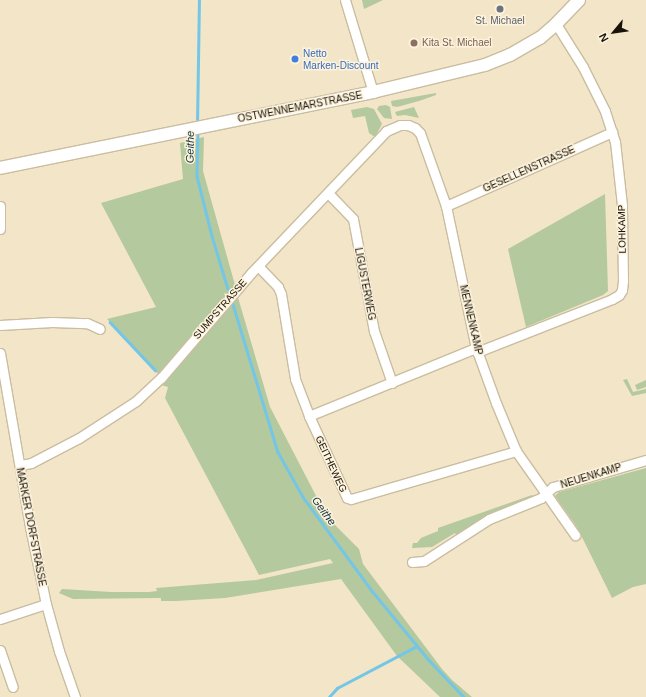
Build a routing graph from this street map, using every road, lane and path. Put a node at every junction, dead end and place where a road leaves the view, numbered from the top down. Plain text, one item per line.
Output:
1 (345, 0) edge
2 (579, 0) edge
3 (556, 24) junction
4 (372, 92) junction
5 (400, 125) joint
6 (612, 132) junction
7 (0, 168) edge
8 (328, 193) junction
9 (0, 206) edge
10 (446, 206) junction
11 (0, 229) edge
12 (258, 266) junction
13 (0, 325) edge
14 (100, 329) dead end
15 (477, 350) junction
16 (0, 353) edge
17 (392, 383) junction
18 (309, 416) junction
19 (516, 451) junction
20 (646, 460) edge
21 (20, 465) junction
22 (546, 492) junction
23 (575, 535) dead end
24 (412, 562) dead end
25 (46, 604) junction
26 (0, 619) edge
27 (0, 650) edge
28 (13, 687) dead end
29 (75, 697) edge

1 - 4 street
2 - 3 street, OSTWENNEMARSTRASSE
3 - 4 street, OSTWENNEMARSTRASSE
3 - 6 street, LOHKAMP
4 - 7 street, OSTWENNEMARSTRASSE
5 - 8 street, SUMPSTRASSE
5 - 10 street, MENNENKAMP
6 - 10 street, GESELLENSTRASSE
6 - 15 street, LOHKAMP
8 - 12 street, SUMPSTRASSE
8 - 17 street, LIGUSTERWEG
9 - 11 street
10 - 15 street, MENNENKAMP
12 - 18 street, GEITHEWEG
12 - 21 street, SUMPSTRASSE
13 - 14 street
15 - 17 street, LOHKAMP
15 - 19 street, MENNENKAMP
16 - 21 street, MARKER DORFSTRASSE
17 - 18 street, LOHKAMP
18 - 19 street, GEITHEWEG
19 - 22 street, MENNENKAMP
20 - 22 street, NEUENKAMP
21 - 25 street, MARKER DORFSTRASSE
22 - 23 street, MENNENKAMP
22 - 24 street, NEUENKAMP
25 - 26 street
25 - 29 street, MARKER DORFSTRASSE
27 - 28 street

